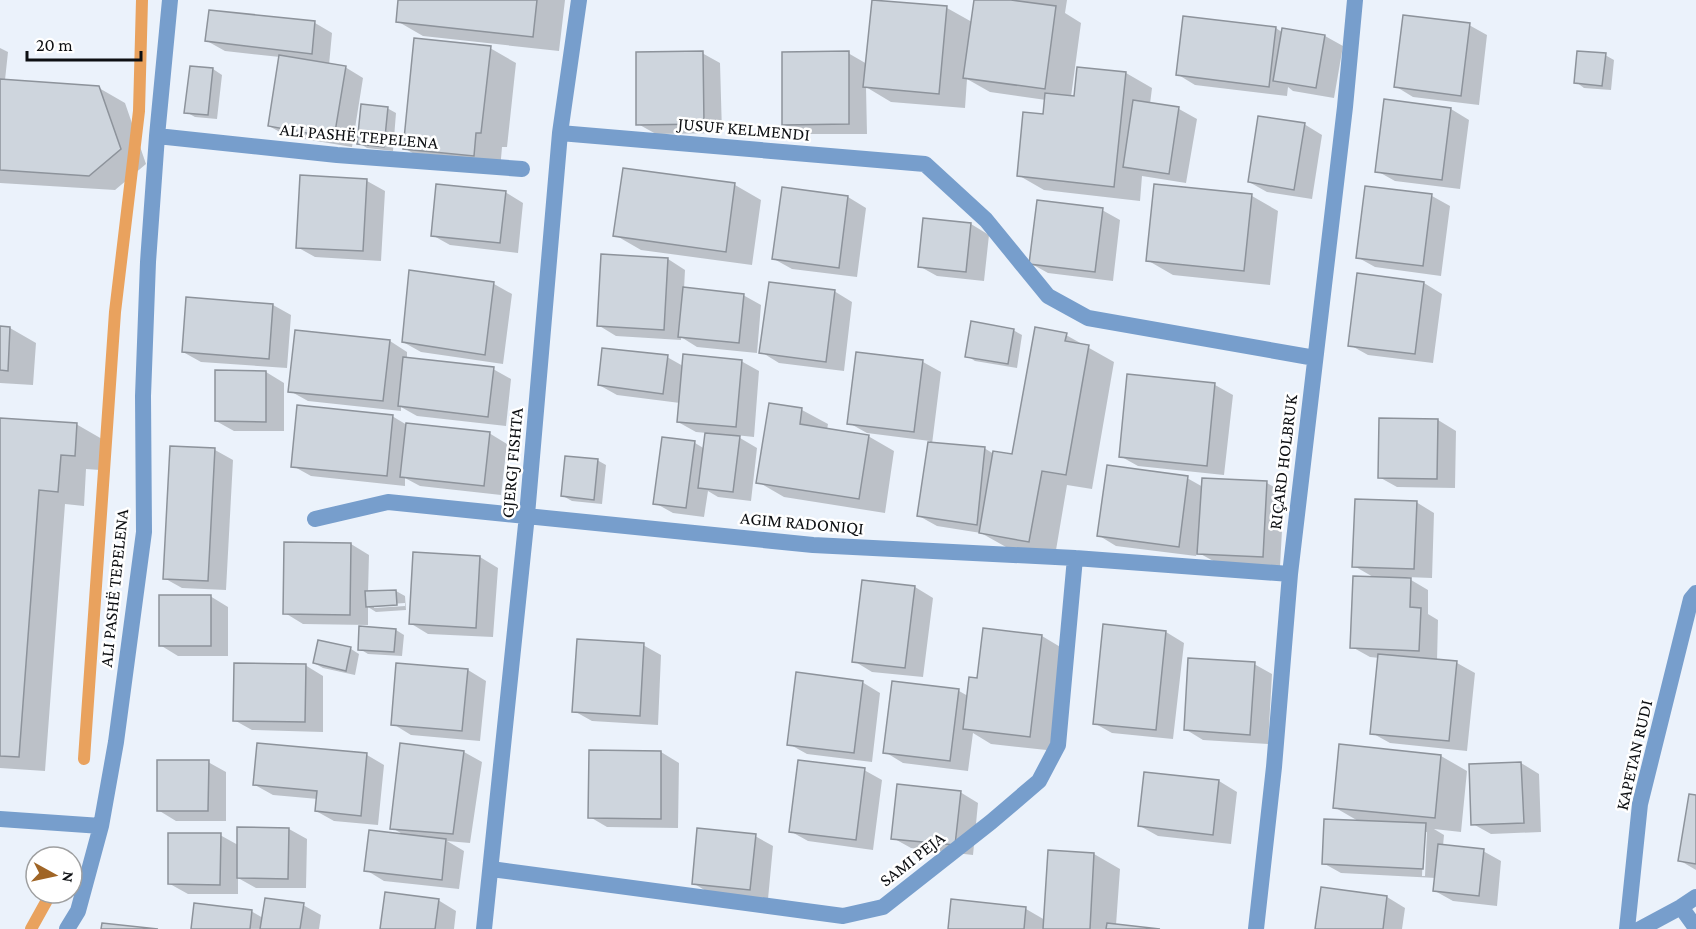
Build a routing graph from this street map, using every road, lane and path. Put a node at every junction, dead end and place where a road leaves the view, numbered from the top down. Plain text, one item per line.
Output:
1 (170, 0) edge
2 (579, 0) edge
3 (1356, 0) edge
4 (560, 133) junction
5 (157, 136) junction
6 (522, 169) dead end
7 (1315, 358) junction
8 (527, 515) junction
9 (315, 519) dead end
10 (1075, 558) junction
11 (1290, 574) junction
12 (1696, 593) edge
13 (0, 819) edge
14 (101, 826) junction
15 (491, 869) junction
16 (1696, 897) edge
17 (1681, 908) junction
18 (1696, 928) edge
19 (67, 929) edge
20 (484, 929) edge
21 (1256, 929) edge
22 (1627, 929) edge
23 (1640, 929) edge

1 - 5 street, ALI PASHË TEPELENA
2 - 4 street, GJERGJ FISHTA
3 - 7 street, RIÇARD HOLBRUK
4 - 7 street, JUSUF KELMENDI
4 - 8 street, GJERGJ FISHTA
5 - 6 street, ALI PASHË TEPELENA
5 - 14 street, ALI PASHË TEPELENA
7 - 11 street, RIÇARD HOLBRUK
8 - 9 street, AGIM RADONIQI
8 - 10 street, AGIM RADONIQI
8 - 15 street, GJERGJ FISHTA
10 - 11 street, AGIM RADONIQI
10 - 15 street, SAMI PEJA
11 - 21 street, RIÇARD HOLBRUK
12 - 22 street, KAPETAN RUDI
13 - 14 street
14 - 19 street, ALI PASHË TEPELENA
15 - 20 street, GJERGJ FISHTA
16 - 17 street
17 - 18 street
17 - 23 street

